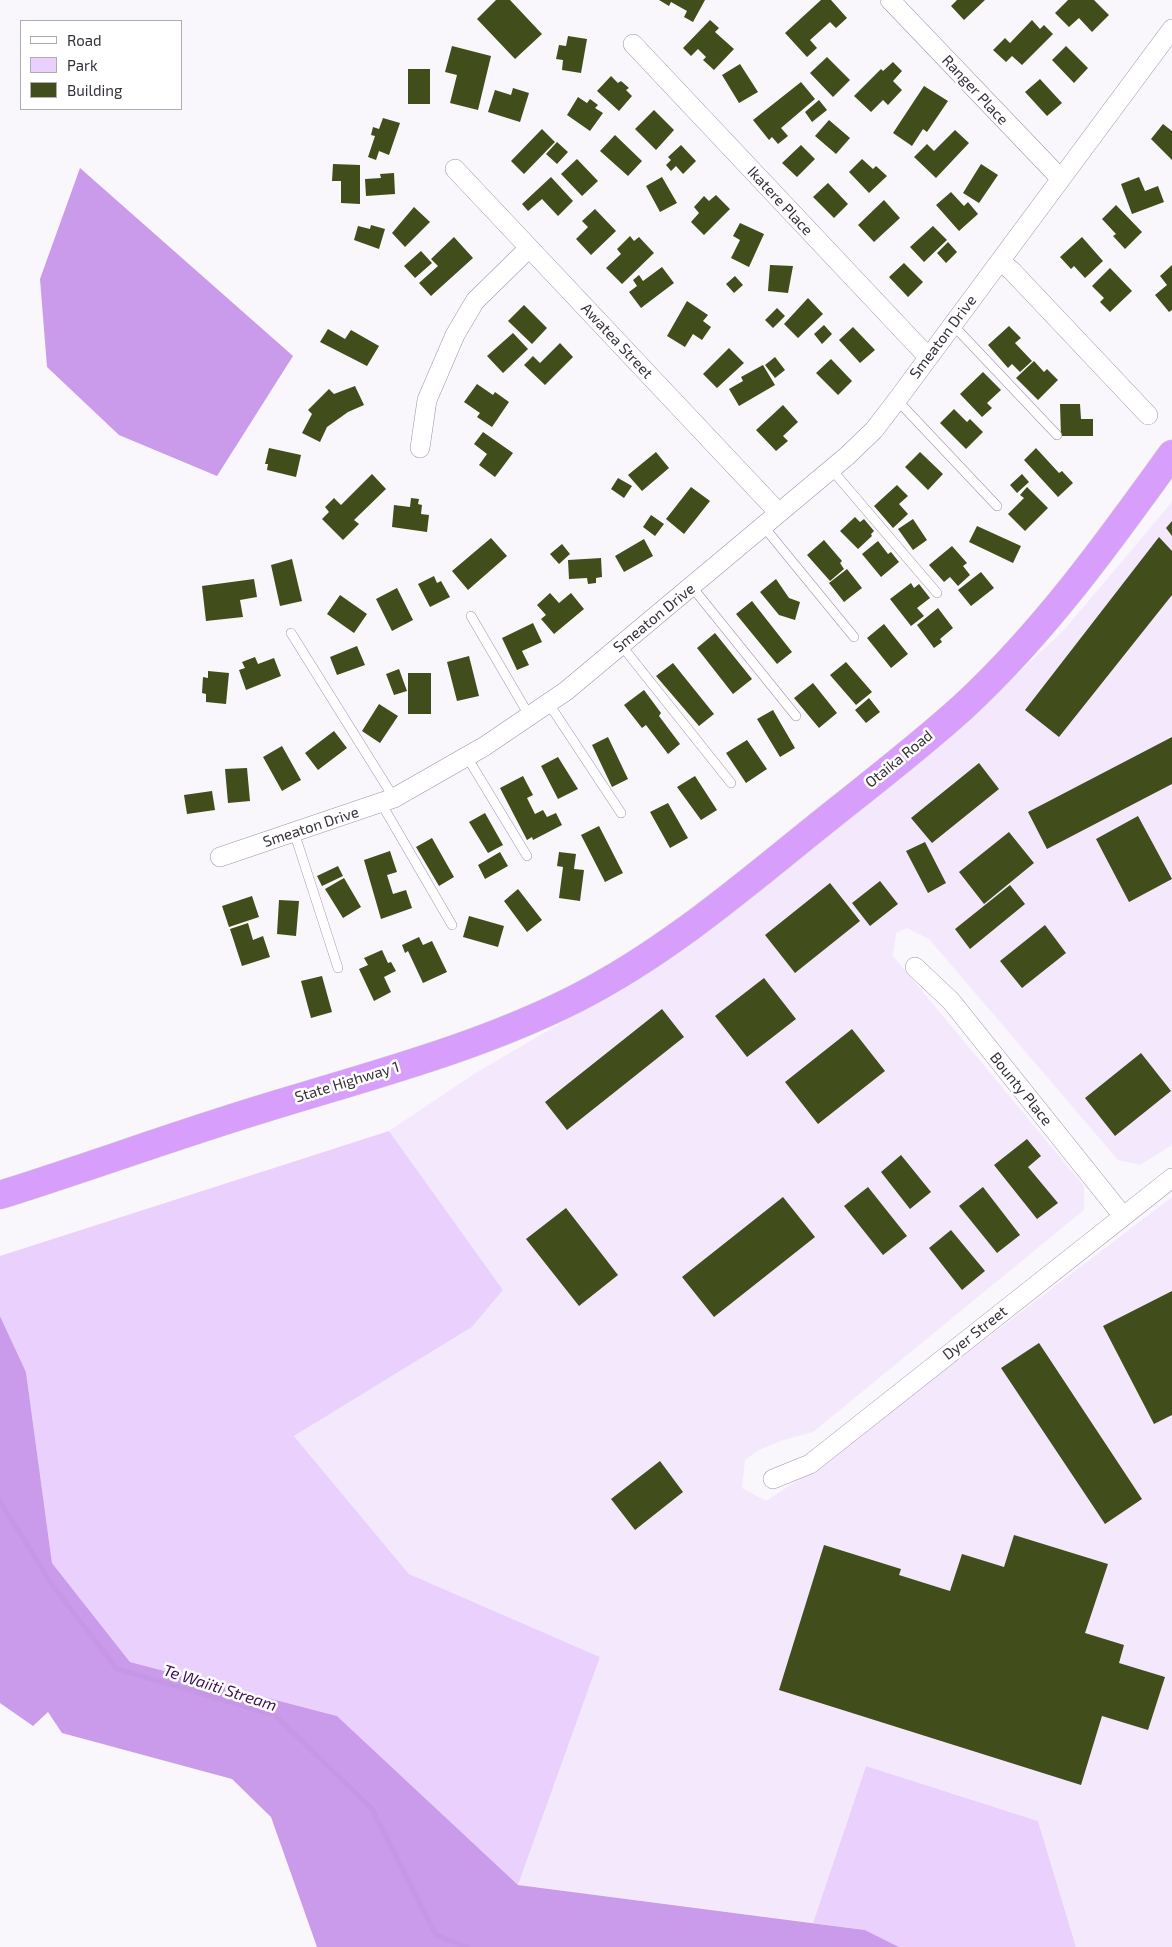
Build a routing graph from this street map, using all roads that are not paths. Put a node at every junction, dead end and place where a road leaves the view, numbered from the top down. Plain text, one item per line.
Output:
1 (890, 0) edge
2 (1172, 29) edge
3 (633, 44) dead end
4 (454, 170) dead end
5 (1061, 179) junction
6 (529, 248) junction
7 (1000, 261) junction
8 (952, 324) junction
9 (928, 356) junction
10 (897, 400) junction
11 (1148, 415) dead end
12 (1057, 435) dead end
13 (420, 448) dead end
14 (1172, 454) edge
15 (832, 470) junction
16 (1172, 481) edge
17 (998, 506) dead end
18 (779, 513) junction
19 (764, 527) junction
20 (1097, 559) junction
21 (692, 586) junction
22 (937, 593) dead end
23 (471, 616) dead end
24 (291, 633) dead end
25 (854, 637) dead end
26 (621, 645) junction
27 (550, 704) junction
28 (796, 716) dead end
29 (530, 717) junction
30 (467, 757) junction
31 (731, 783) dead end
32 (387, 801) junction
33 (621, 813) dead end
34 (294, 832) junction
35 (527, 856) dead end
36 (220, 857) dead end
37 (452, 926) dead end
38 (679, 936) joint
39 (915, 967) dead end
40 (338, 968) dead end
41 (1172, 1178) edge
42 (0, 1195) edge
43 (1123, 1216) junction
44 (773, 1479) dead end

1 - 5 street, Ranger Place
2 - 5 street, Smeaton Drive
3 - 9 street, Ikatere Place
4 - 6 street, Awatea Street
5 - 7 street, Smeaton Drive
6 - 13 street
6 - 18 street, Awatea Street
7 - 8 street, Smeaton Drive
7 - 11 street
8 - 9 street, Smeaton Drive
8 - 12 lane
9 - 10 street, Smeaton Drive
10 - 15 street, Smeaton Drive
10 - 17 lane
14 - 20 highway, Otaika Road
15 - 18 street, Smeaton Drive
15 - 22 lane
16 - 20 highway, Otaika Road
18 - 19 street, Smeaton Drive
19 - 21 street, Smeaton Drive
19 - 25 lane
20 - 38 highway, Otaika Road
21 - 26 street, Smeaton Drive
21 - 28 lane
23 - 29 lane
24 - 32 lane
26 - 27 street, Smeaton Drive
26 - 31 lane
27 - 29 street, Smeaton Drive
27 - 33 lane
29 - 30 street, Smeaton Drive
30 - 32 street, Smeaton Drive
30 - 35 lane
32 - 34 street, Smeaton Drive
32 - 37 lane
34 - 36 street, Smeaton Drive
34 - 40 lane
38 - 42 highway, State Highway 1
39 - 43 street, Bounty Place
41 - 43 street, Dyer Street
43 - 44 street, Dyer Street

